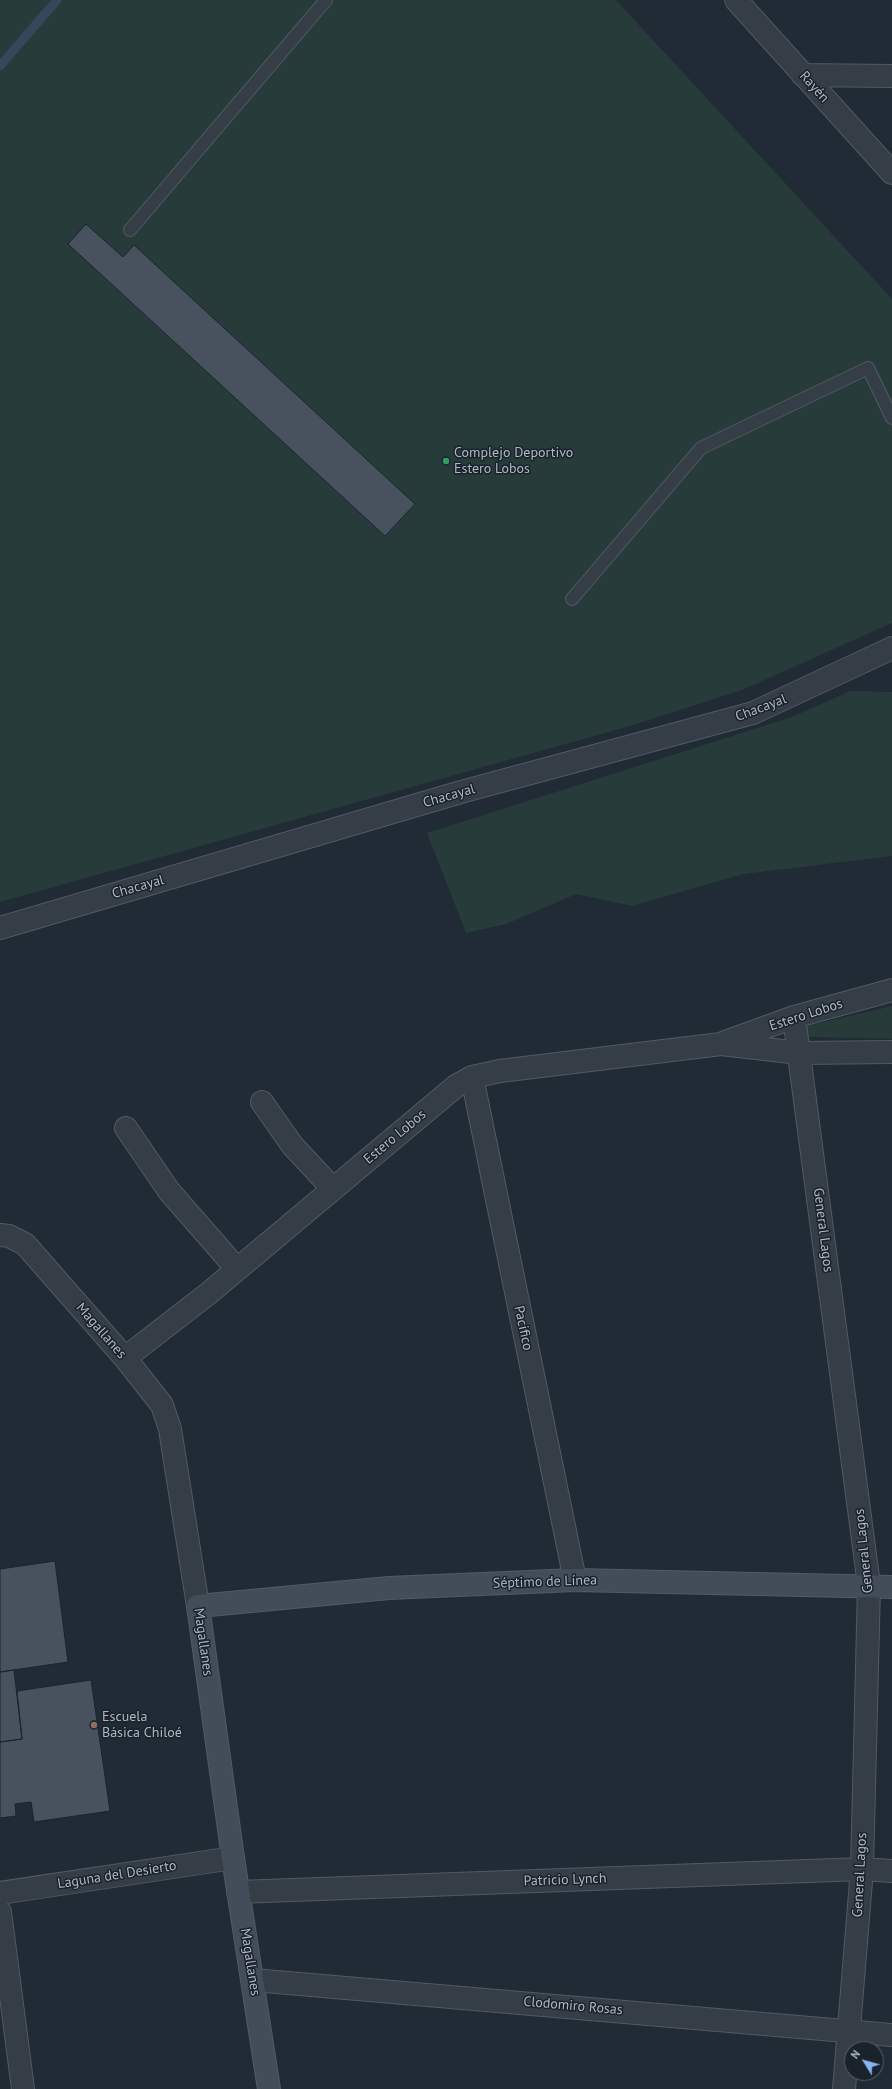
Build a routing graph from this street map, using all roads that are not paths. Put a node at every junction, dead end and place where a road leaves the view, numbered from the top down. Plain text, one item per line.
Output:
1 (326, 0) edge
2 (736, 0) edge
3 (803, 76) junction
4 (892, 76) edge
5 (892, 173) edge
6 (130, 230) dead end
7 (892, 418) edge
8 (572, 599) dead end
9 (892, 648) edge
10 (0, 928) edge
11 (892, 990) edge
12 (794, 1017) junction
13 (721, 1044) junction
14 (892, 1052) edge
15 (800, 1053) junction
16 (472, 1076) junction
17 (262, 1102) dead end
18 (126, 1128) dead end
19 (333, 1189) junction
20 (0, 1235) edge
21 (237, 1269) junction
22 (125, 1358) junction
23 (575, 1580) junction
24 (869, 1585) junction
25 (892, 1587) edge
26 (198, 1606) junction
27 (233, 1858) junction
28 (862, 1869) junction
29 (892, 1871) edge
30 (238, 1892) junction
31 (0, 1893) edge
32 (0, 1912) edge
33 (253, 1980) junction
34 (849, 2031) junction
35 (892, 2035) edge
36 (23, 2089) edge
37 (269, 2089) edge
38 (844, 2089) edge

1 - 6 lane
2 - 3 street, Rayén
3 - 4 street
3 - 5 street, Rayén
7 - 8 lane
9 - 10 street, Chacayal
11 - 12 street, Estero Lobos
12 - 13 street, Estero Lobos
12 - 15 street, General Lagos
13 - 15 street, Estero Lobos
13 - 16 street, Estero Lobos
14 - 15 street, Estero Lobos
15 - 24 street, General Lagos
16 - 19 street, Estero Lobos
16 - 23 street, Pacifico
17 - 19 street
18 - 21 street
19 - 21 street, Estero Lobos
20 - 22 street, Magallanes
21 - 22 street, Estero Lobos
22 - 26 street, Magallanes
23 - 24 street, Séptimo de Línea
23 - 26 street, Séptimo de Línea
24 - 25 street, Séptimo de Línea
24 - 28 street, General Lagos
26 - 27 street, Magallanes
27 - 30 street, Magallanes
27 - 31 street, Laguna del Desierto
28 - 29 street, Patricio Lynch
28 - 30 street, Patricio Lynch
28 - 34 street, General Lagos
30 - 33 street, Magallanes
32 - 36 street
33 - 34 street, Clodomiro Rosas
33 - 37 street, Magallanes
34 - 35 street, Clodomiro Rosas
34 - 38 street, General Lagos

